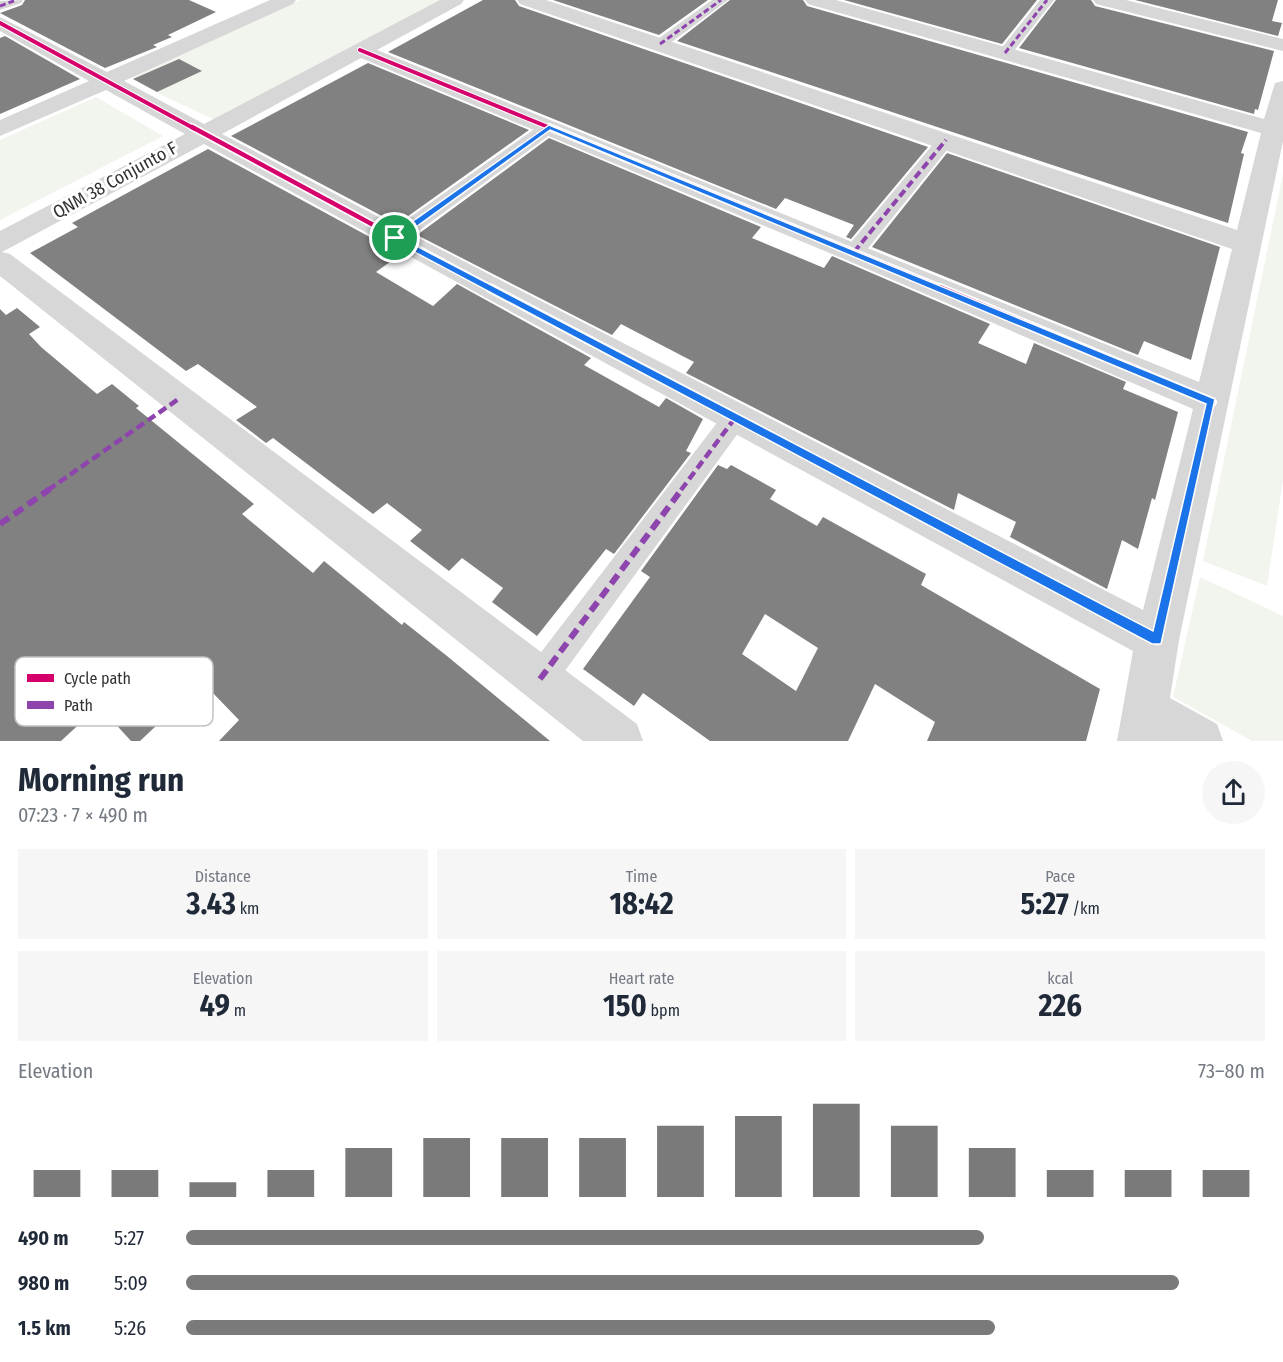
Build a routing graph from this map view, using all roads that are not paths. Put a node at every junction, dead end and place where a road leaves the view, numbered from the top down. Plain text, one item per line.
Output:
1 (16, 0) edge
2 (244, 0) edge
3 (286, 0) edge
4 (454, 0) edge
5 (527, 0) edge
6 (721, 0) edge
7 (815, 0) edge
8 (1047, 0) edge
9 (1103, 0) edge
10 (0, 6) edge
11 (266, 9) junction
12 (0, 23) edge
13 (660, 44) junction
14 (1283, 45) edge
15 (360, 50) junction
16 (1005, 53) junction
17 (107, 80) junction
18 (1283, 88) edge
19 (549, 127) junction
20 (0, 129) edge
21 (1274, 129) junction
22 (201, 133) junction
23 (946, 140) junction
24 (395, 238) junction
25 (0, 243) edge
26 (1248, 244) junction
27 (854, 252) junction
28 (0, 261) edge
29 (1212, 402) junction
30 (735, 418) junction
31 (1157, 640) junction
32 (540, 679) junction
33 (1143, 726) edge
34 (620, 741) edge
35 (1200, 741) edge

1 - 10 street
2 - 11 street
3 - 11 street
4 - 15 street, QNM 38 Conjunto F
5 - 13 street
6 - 13 street
7 - 16 street
8 - 16 street
9 - 14 street
11 - 17 street
12 - 17 street
13 - 23 street
15 - 19 street
15 - 22 street, QNM 38 Conjunto F
16 - 21 street
17 - 20 street
17 - 22 street
18 - 21 street
19 - 24 street
19 - 27 street
21 - 26 street
22 - 24 street
22 - 25 street, QNM 38 Conjunto F
23 - 26 street
23 - 27 street
24 - 30 street
26 - 29 street
27 - 29 street
28 - 32 street
29 - 31 street
30 - 31 street
30 - 32 street
31 - 33 street
32 - 34 street
33 - 35 street

